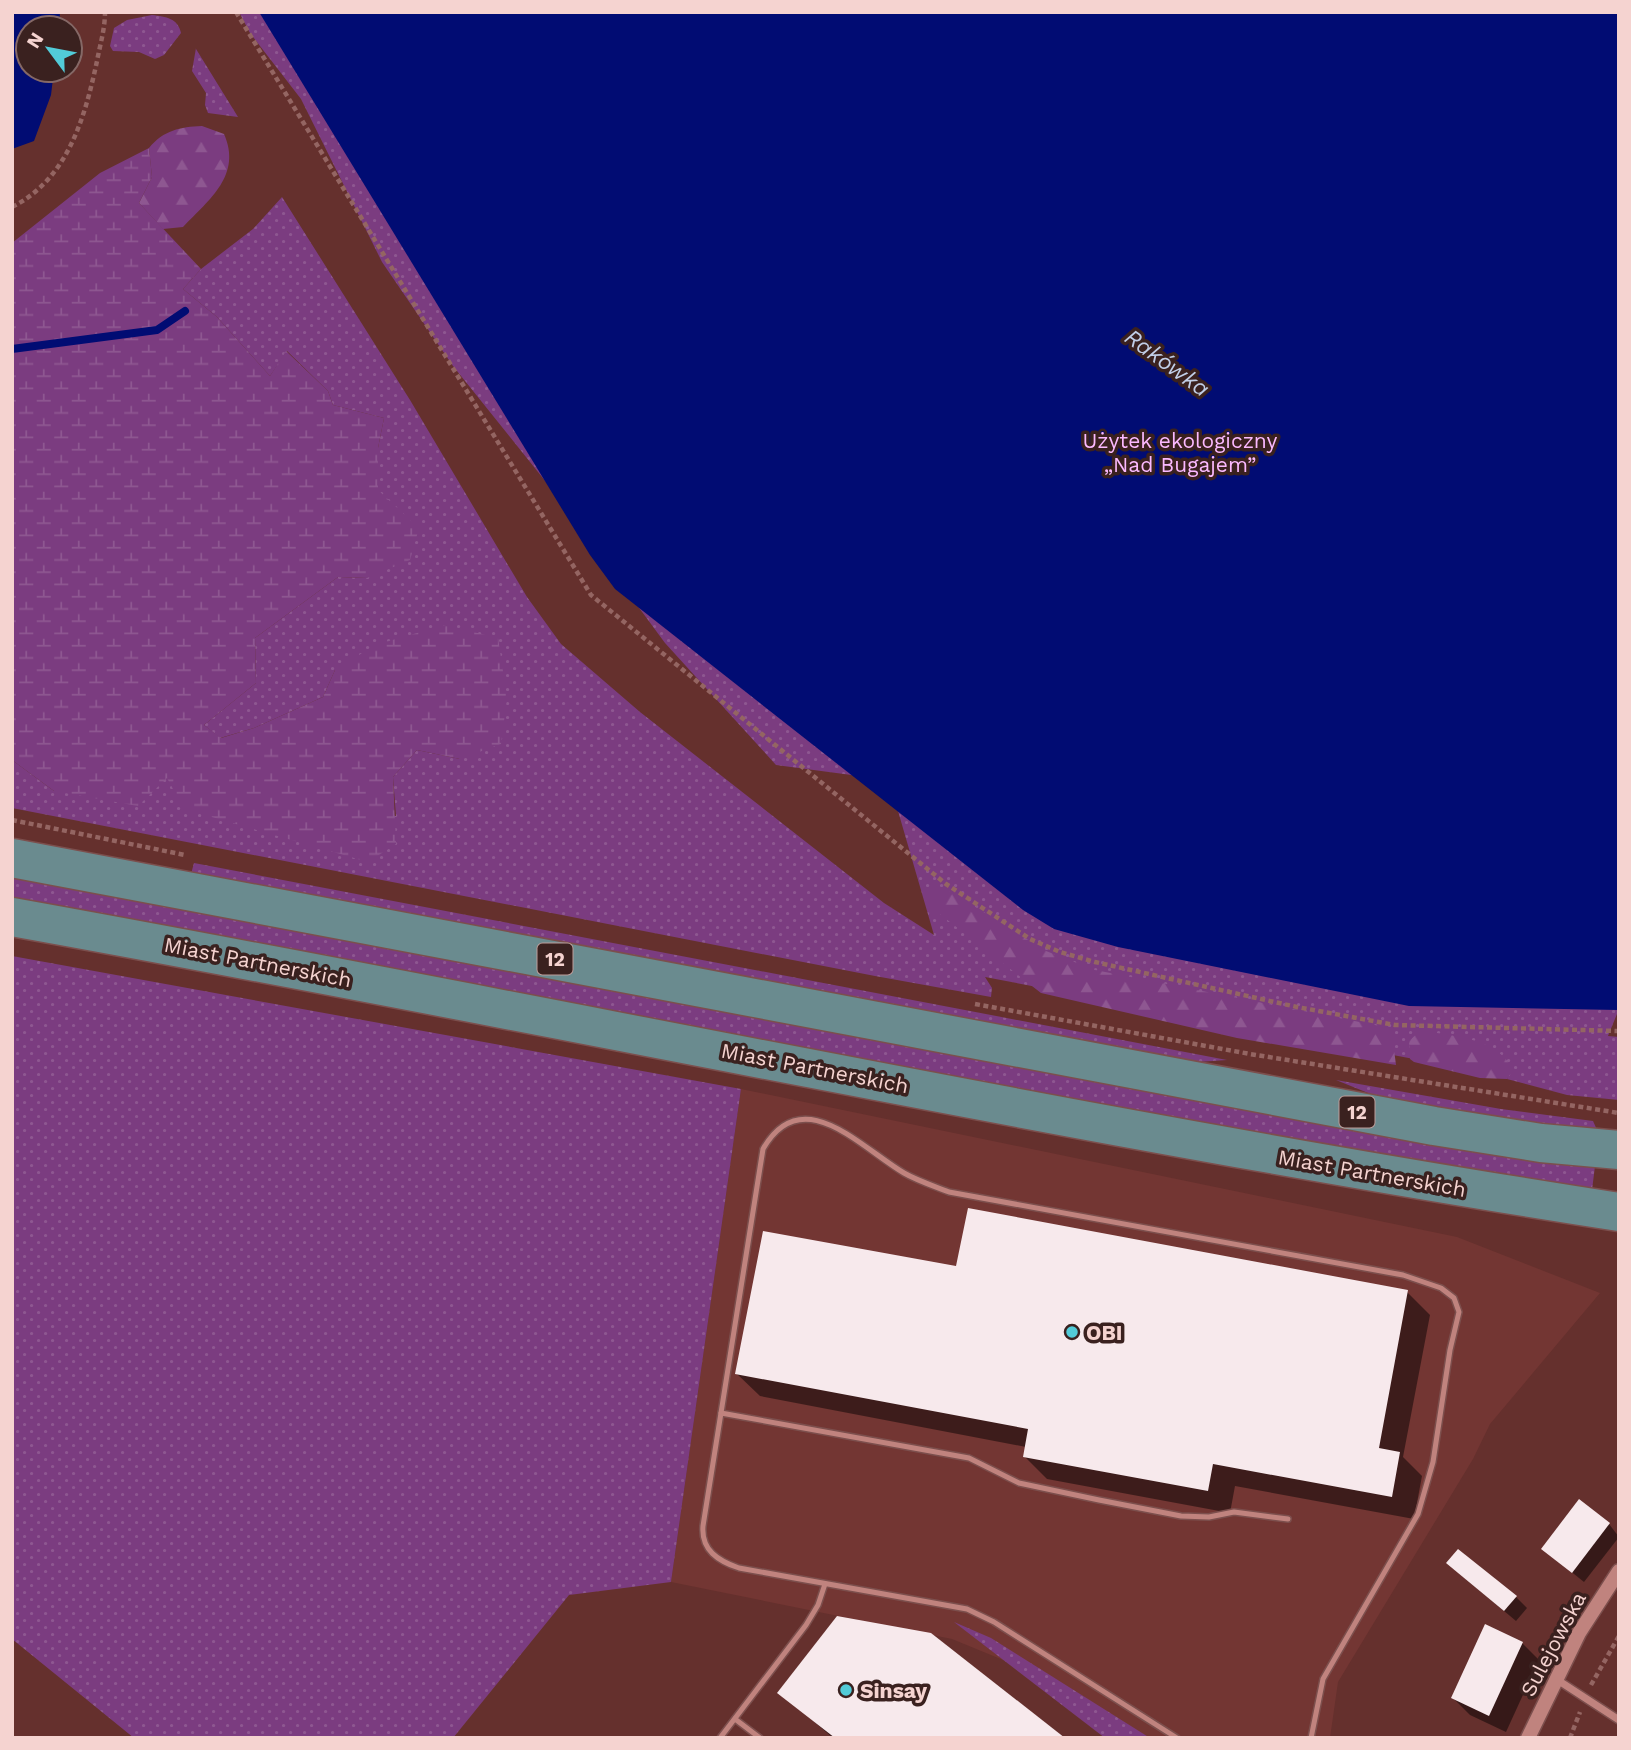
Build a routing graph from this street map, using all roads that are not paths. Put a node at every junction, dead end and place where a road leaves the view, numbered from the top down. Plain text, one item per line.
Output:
1 (12, 858) edge
2 (12, 917) edge
3 (1619, 1150) edge
4 (1619, 1212) edge
5 (721, 1413) junction
6 (1289, 1519) dead end
7 (1619, 1571) edge
8 (825, 1584) junction
9 (1556, 1679) junction
10 (735, 1719) junction
11 (1619, 1720) edge
12 (720, 1738) edge
13 (760, 1738) edge
14 (1177, 1738) edge
15 (1311, 1738) edge
16 (1528, 1738) edge

1 - 3 main road, 12
2 - 4 main road, Miast Partnerskich
5 - 6 lane
5 - 8 lane
5 - 15 lane
7 - 9 main road, Sulejowska
8 - 10 lane
8 - 14 lane
9 - 11 street
9 - 16 main road, Sulejowska
10 - 12 lane
10 - 13 lane

